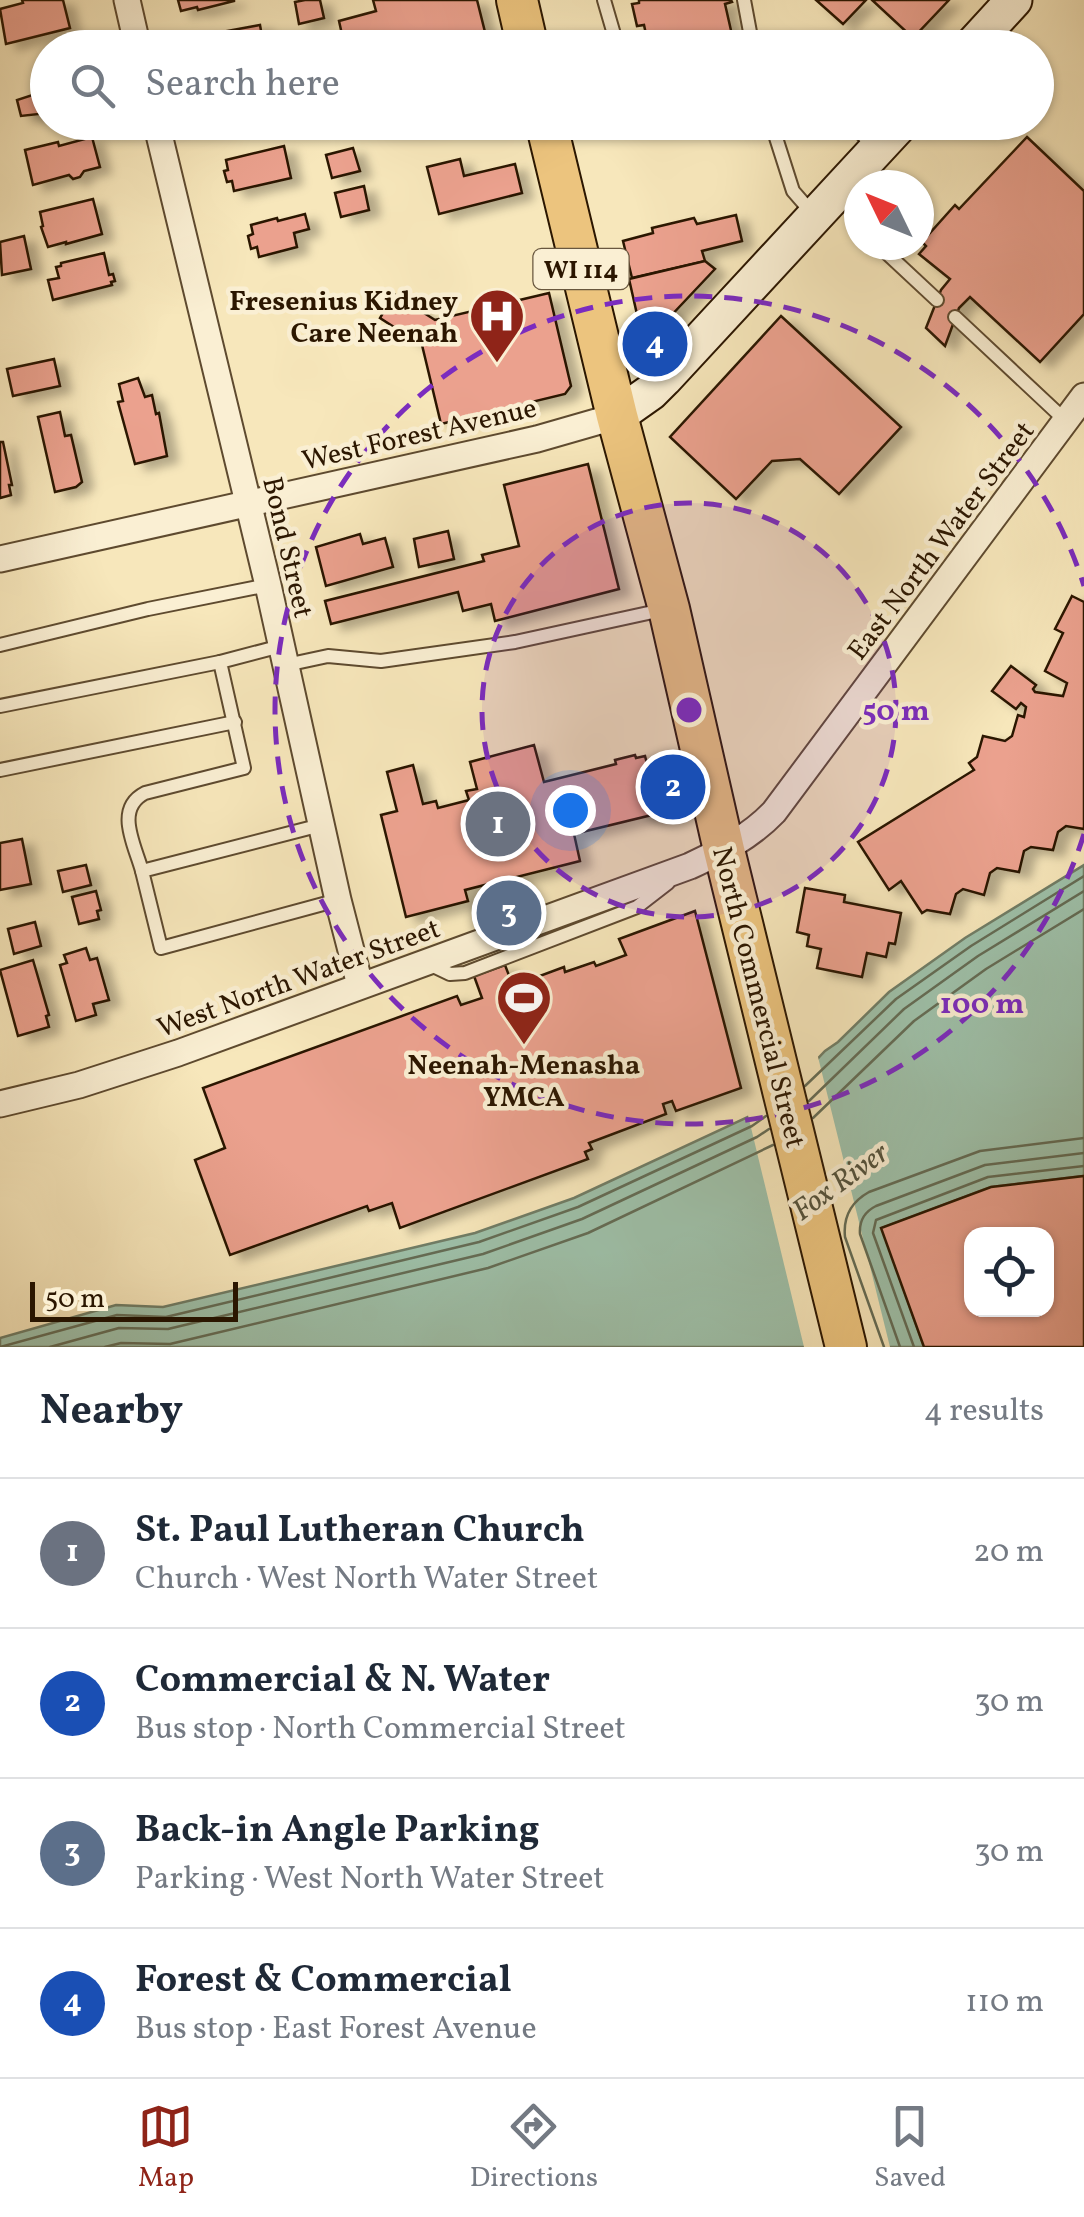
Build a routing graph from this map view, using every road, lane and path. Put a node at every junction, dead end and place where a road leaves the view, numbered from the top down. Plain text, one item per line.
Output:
1 (127, 0) edge
2 (517, 0) edge
3 (604, 0) edge
4 (744, 0) edge
5 (1014, 0) edge
6 (134, 30) edge
7 (524, 30) edge
8 (613, 30) edge
9 (750, 30) edge
10 (986, 30) edge
11 (160, 140) edge
12 (551, 140) edge
13 (776, 140) edge
14 (867, 140) edge
15 (886, 140) edge
16 (877, 150) junction
17 (814, 216) junction
18 (894, 260) edge
19 (936, 300) dead end
20 (956, 318) dead end
21 (1084, 396) edge
22 (616, 416) junction
23 (1066, 420) junction
24 (248, 502) junction
25 (0, 559) edge
26 (268, 586) junction
27 (669, 609) junction
28 (0, 646) edge
29 (284, 655) junction
30 (220, 662) junction
31 (0, 706) edge
32 (235, 722) junction
33 (0, 770) edge
34 (322, 825) junction
35 (707, 858) junction
36 (142, 871) junction
37 (338, 900) junction
38 (360, 985) junction
39 (0, 1104) edge
40 (846, 1347) edge

1 - 6 street
2 - 7 main road
3 - 8 lane
4 - 9 lane
5 - 10 street
11 - 24 street, Bond Street
12 - 22 main road, North Commercial Street / WI 114
13 - 17 lane
14 - 16 lane
15 - 16 street
16 - 17 street
17 - 22 street
18 - 19 lane
20 - 23 lane
21 - 23 street, East North Water Street
22 - 24 street, West Forest Avenue
22 - 27 main road, North Commercial Street / WI 114
23 - 35 street, East North Water Street
24 - 25 street, West Forest Avenue
24 - 26 street, Bond Street
26 - 28 lane
26 - 29 street, Bond Street
27 - 29 lane
27 - 35 main road, North Commercial Street / WI 114
29 - 30 lane
29 - 34 street, Bond Street
30 - 31 lane
30 - 32 lane
32 - 33 lane
32 - 36 lane
34 - 36 lane
34 - 37 street, Bond Street
35 - 38 street, West North Water Street
35 - 40 main road, North Commercial Street / WI 114
36 - 37 lane
37 - 38 street, Bond Street
38 - 39 street, West North Water Street

